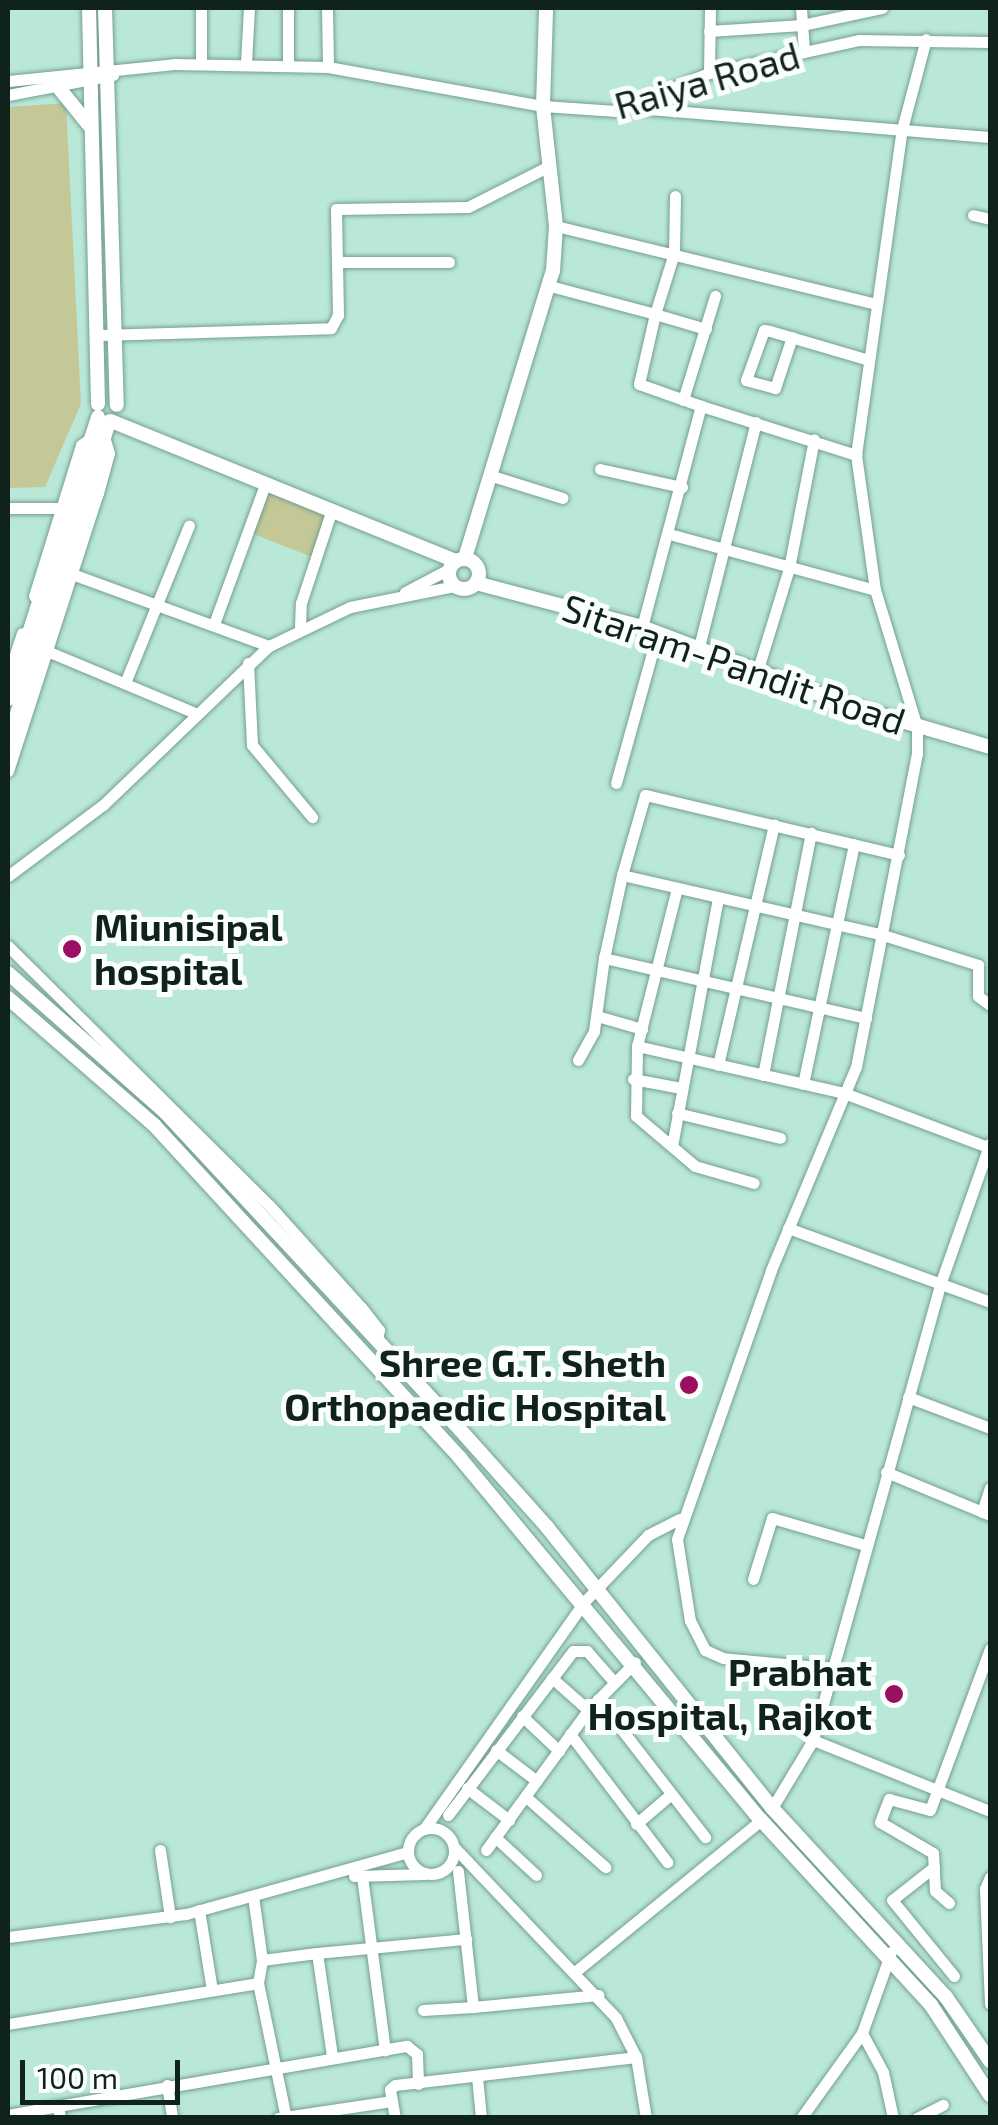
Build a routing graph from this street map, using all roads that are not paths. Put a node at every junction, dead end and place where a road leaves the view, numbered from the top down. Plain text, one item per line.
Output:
1 (89, 8) edge
2 (105, 8) edge
3 (202, 8) edge
4 (249, 8) edge
5 (288, 8) edge
6 (327, 8) edge
7 (546, 8) edge
8 (710, 8) edge
9 (801, 8) edge
10 (882, 8) edge
11 (802, 25) junction
12 (709, 32) junction
13 (926, 38) junction
14 (990, 42) edge
15 (804, 52) junction
16 (246, 63) junction
17 (201, 64) junction
18 (288, 65) junction
19 (328, 67) junction
20 (111, 73) junction
21 (709, 74) junction
22 (90, 78) junction
23 (8, 82) edge
24 (59, 88) junction
25 (8, 95) edge
26 (543, 106) junction
27 (633, 108) junction
28 (902, 129) junction
29 (92, 130) junction
30 (990, 137) edge
31 (548, 166) junction
32 (676, 196) dead end
33 (973, 215) dead end
34 (990, 220) edge
35 (556, 226) junction
36 (674, 253) junction
37 (337, 262) junction
38 (448, 262) dead end
39 (550, 286) junction
40 (715, 296) dead end
41 (877, 304) junction
42 (655, 314) junction
43 (706, 329) junction
44 (108, 335) junction
45 (792, 337) junction
46 (869, 360) junction
47 (683, 400) junction
48 (701, 406) junction
49 (108, 414) junction
50 (756, 422) junction
51 (99, 438) junction
52 (814, 440) junction
53 (856, 455) junction
54 (93, 459) junction
55 (600, 469) dead end
56 (489, 475) junction
57 (266, 482) junction
58 (682, 486) junction
59 (563, 498) dead end
60 (8, 508) edge
61 (60, 508) junction
62 (332, 509) junction
63 (189, 525) dead end
64 (668, 534) junction
65 (726, 550) junction
66 (456, 563) junction
67 (789, 568) junction
68 (72, 574) junction
69 (478, 576) junction
70 (454, 586) junction
71 (875, 590) junction
72 (402, 594) junction
73 (152, 603) junction
74 (214, 624) junction
75 (300, 627) junction
76 (642, 627) junction
77 (658, 632) junction
78 (269, 646) junction
79 (699, 648) junction
80 (48, 651) junction
81 (248, 663) junction
82 (758, 669) junction
83 (8, 676) edge
84 (125, 682) junction
85 (8, 700) edge
86 (194, 712) junction
87 (916, 727) junction
88 (8, 742) edge
89 (990, 747) edge
90 (8, 771) edge
91 (616, 783) dead end
92 (312, 816) dead end
93 (774, 824) junction
94 (811, 833) junction
95 (854, 844) junction
96 (899, 855) junction
97 (622, 874) junction
98 (8, 876) edge
99 (677, 888) junction
100 (718, 897) junction
101 (754, 906) junction
102 (794, 915) junction
103 (834, 924) junction
104 (883, 935) junction
105 (8, 946) edge
106 (604, 958) junction
107 (660, 970) junction
108 (8, 973) edge
109 (700, 980) junction
110 (739, 988) junction
111 (774, 996) junction
112 (8, 998) edge
113 (990, 1005) edge
114 (8, 1006) edge
115 (816, 1006) junction
116 (597, 1016) junction
117 (866, 1018) junction
118 (642, 1029) junction
119 (637, 1046) junction
120 (686, 1057) junction
121 (578, 1060) dead end
122 (718, 1065) junction
123 (764, 1075) junction
124 (633, 1079) junction
125 (803, 1084) junction
126 (681, 1088) junction
127 (844, 1093) junction
128 (677, 1114) junction
129 (780, 1138) dead end
130 (672, 1146) junction
131 (990, 1146) edge
132 (754, 1183) dead end
133 (788, 1228) junction
134 (941, 1282) junction
135 (990, 1302) edge
136 (376, 1338) junction
137 (363, 1352) junction
138 (908, 1398) junction
139 (990, 1428) edge
140 (886, 1472) junction
141 (990, 1488) edge
142 (986, 1513) edge
143 (680, 1519) junction
144 (866, 1545) junction
145 (752, 1579) dead end
146 (596, 1589) junction
147 (585, 1601) junction
148 (990, 1649) edge
149 (635, 1662) junction
150 (828, 1668) junction
151 (552, 1678) junction
152 (614, 1682) junction
153 (598, 1699) junction
154 (588, 1710) junction
155 (522, 1716) junction
156 (570, 1734) junction
157 (813, 1740) junction
158 (496, 1750) junction
159 (559, 1751) junction
160 (537, 1782) junction
161 (467, 1788) junction
162 (938, 1794) junction
163 (670, 1795) junction
164 (526, 1797) junction
165 (990, 1811) edge
166 (766, 1814) junction
167 (448, 1815) dead end
168 (509, 1820) junction
169 (636, 1824) junction
170 (424, 1829) junction
171 (495, 1837) junction
172 (705, 1837) dead end
173 (454, 1847) junction
174 (160, 1850) dead end
175 (486, 1850) dead end
176 (408, 1852) junction
177 (667, 1862) dead end
178 (604, 1867) dead end
179 (934, 1867) junction
180 (453, 1869) junction
181 (426, 1874) junction
182 (536, 1875) dead end
183 (325, 1876) junction
184 (362, 1876) junction
185 (487, 1876) junction
186 (990, 1878) edge
187 (253, 1896) junction
188 (949, 1903) dead end
189 (199, 1910) junction
190 (170, 1916) junction
191 (8, 1937) edge
192 (466, 1939) junction
193 (897, 1941) junction
194 (370, 1949) junction
195 (317, 1953) junction
196 (888, 1958) junction
197 (262, 1960) junction
198 (576, 1971) junction
199 (954, 1976) dead end
200 (258, 1983) junction
201 (212, 1990) junction
202 (598, 1995) junction
203 (990, 2004) edge
204 (473, 2007) junction
205 (423, 2010) dead end
206 (8, 2024) edge
207 (862, 2032) junction
208 (385, 2050) junction
209 (332, 2056) junction
210 (636, 2057) junction
211 (990, 2061) edge
212 (278, 2064) junction
213 (478, 2077) junction
214 (418, 2084) junction
215 (167, 2086) junction
216 (990, 2095) edge
217 (392, 2101) junction
218 (943, 2106) dead end
219 (59, 2112) edge
220 (8, 2115) edge
221 (283, 2117) edge
222 (172, 2118) edge
223 (395, 2118) edge
224 (481, 2118) edge
225 (646, 2118) edge
226 (801, 2118) edge
227 (894, 2118) edge
228 (917, 2118) edge

1 - 22 main road
2 - 20 main road
3 - 17 street
4 - 16 street
5 - 18 street
6 - 19 street
7 - 26 main road
8 - 12 street
9 - 11 street
10 - 11 street
11 - 12 street
11 - 15 street
12 - 21 street
13 - 14 street, Raiya Road
13 - 15 street, Raiya Road
13 - 28 street
15 - 21 street, Raiya Road
16 - 17 street, Raiya Road
16 - 18 street, Raiya Road
17 - 20 street, Raiya Road
18 - 19 street, Raiya Road
19 - 26 street, Raiya Road
20 - 22 street, Raiya Road
20 - 44 main road
21 - 27 street, Raiya Road
22 - 23 street
22 - 24 street
22 - 29 main road
24 - 25 street
24 - 29 main road
26 - 27 street, Raiya Road
26 - 31 main road
27 - 28 street
28 - 30 street
28 - 41 street
29 - 44 main road
31 - 35 main road
31 - 37 street
32 - 36 street
33 - 34 street
35 - 36 street
35 - 39 main road
36 - 41 street
36 - 42 street
37 - 38 street
37 - 44 street
39 - 42 street
39 - 56 main road
40 - 43 street
41 - 46 street
42 - 43 street
42 - 47 street
43 - 47 street
44 - 49 main road
45 - 45 street
45 - 46 street
46 - 53 street
47 - 48 street
48 - 50 street
48 - 58 street
49 - 51 main road
49 - 57 main road
50 - 52 street
50 - 65 street
51 - 54 main road
51 - 61 street
51 - 68 street
52 - 53 street
52 - 67 street
53 - 71 street
54 - 85 main road
54 - 88 main road
55 - 58 street
56 - 59 street
56 - 66 main road
57 - 62 main road
57 - 74 street
58 - 64 street
60 - 61 street
61 - 83 street
62 - 66 main road
62 - 75 street
63 - 73 street
64 - 65 street
64 - 76 street
65 - 67 street
65 - 79 street
66 - 69 main road
66 - 70 main road
66 - 72 street
67 - 71 street
67 - 82 street
68 - 73 street
68 - 80 street
69 - 70 main road
69 - 76 main road, Sitaram-Pandit Road
70 - 72 street
71 - 87 street
72 - 75 street
73 - 74 street
73 - 84 street
74 - 78 street
75 - 78 street
76 - 77 main road, Sitaram-Pandit Road
77 - 79 main road, Sitaram-Pandit Road
77 - 91 street
78 - 81 street
79 - 82 main road, Sitaram-Pandit Road
80 - 84 street
80 - 90 street
81 - 86 street
81 - 92 street
82 - 87 main road, Sitaram-Pandit Road
84 - 86 street
86 - 98 street
87 - 89 main road, Sitaram-Pandit Road
87 - 96 street
93 - 94 street
93 - 97 street
93 - 101 street
94 - 95 street
94 - 102 street
95 - 96 street
95 - 103 street
96 - 104 street
97 - 99 street
97 - 106 street
99 - 100 street
99 - 107 street
100 - 101 street
100 - 109 street
101 - 102 street
101 - 110 street
102 - 103 street
102 - 111 street
103 - 104 street
103 - 115 street
104 - 113 street
104 - 117 street
105 - 136 street
106 - 107 street
106 - 116 street
107 - 109 street
107 - 118 street
108 - 136 main road
109 - 110 street
109 - 120 street
110 - 111 street
110 - 122 street
111 - 115 street
111 - 123 street
112 - 137 main road
114 - 137 street
115 - 117 street
115 - 125 street
116 - 118 street
116 - 121 street
117 - 127 street
118 - 119 street
119 - 120 street
119 - 124 street
120 - 122 street
120 - 126 street
122 - 123 street
123 - 125 street
124 - 126 street
124 - 130 street
125 - 127 street
126 - 128 street
127 - 131 street
127 - 133 street
128 - 129 street
128 - 130 street
130 - 132 street
131 - 134 street
133 - 134 street
133 - 143 street
134 - 135 street
134 - 138 street
136 - 146 main road
137 - 147 main road
138 - 139 street
138 - 140 street
140 - 142 street
140 - 144 street
141 - 142 street
143 - 146 street
143 - 150 street
144 - 145 street
144 - 150 street
146 - 147 street
146 - 166 main road
147 - 149 main road
147 - 170 street
148 - 162 street
149 - 152 street
149 - 166 main road
150 - 157 street
151 - 152 street
151 - 154 street
151 - 155 street
152 - 153 street
153 - 154 street
153 - 163 street
154 - 156 street
155 - 158 street
155 - 159 street
156 - 159 street
156 - 169 street
157 - 162 street
157 - 166 street
158 - 160 street
158 - 161 street
159 - 160 street
160 - 164 street
161 - 167 street
161 - 168 street
162 - 165 street
162 - 179 street
163 - 169 street
163 - 172 street
164 - 168 street
164 - 178 street
166 - 193 main road
166 - 196 main road
166 - 198 street
168 - 171 street
169 - 177 street
170 - 173 street
170 - 176 street
171 - 175 street
171 - 182 street
173 - 180 street
173 - 185 street
174 - 190 street
176 - 181 street
176 - 183 street
179 - 188 street
179 - 199 street
180 - 181 street
180 - 185 street
180 - 192 street
181 - 184 street
183 - 184 street
183 - 187 street
184 - 194 street
185 - 198 street
186 - 203 street
187 - 189 street
187 - 197 street
189 - 190 street
189 - 201 street
190 - 191 street
192 - 194 street
192 - 204 street
193 - 196 street
193 - 211 main road
194 - 195 street
194 - 208 street
195 - 197 street
195 - 209 street
196 - 207 street
196 - 216 main road
197 - 200 street
198 - 202 street
200 - 201 street
200 - 212 street
201 - 206 street
202 - 204 street
202 - 210 street
204 - 205 street
207 - 226 street
207 - 227 street
208 - 209 street
208 - 214 street
209 - 212 street
210 - 213 street
210 - 225 street
212 - 215 street
212 - 221 street
213 - 214 street
213 - 224 street
214 - 217 street
215 - 219 street
215 - 222 street
217 - 221 street
217 - 223 street
218 - 228 street
219 - 220 street

